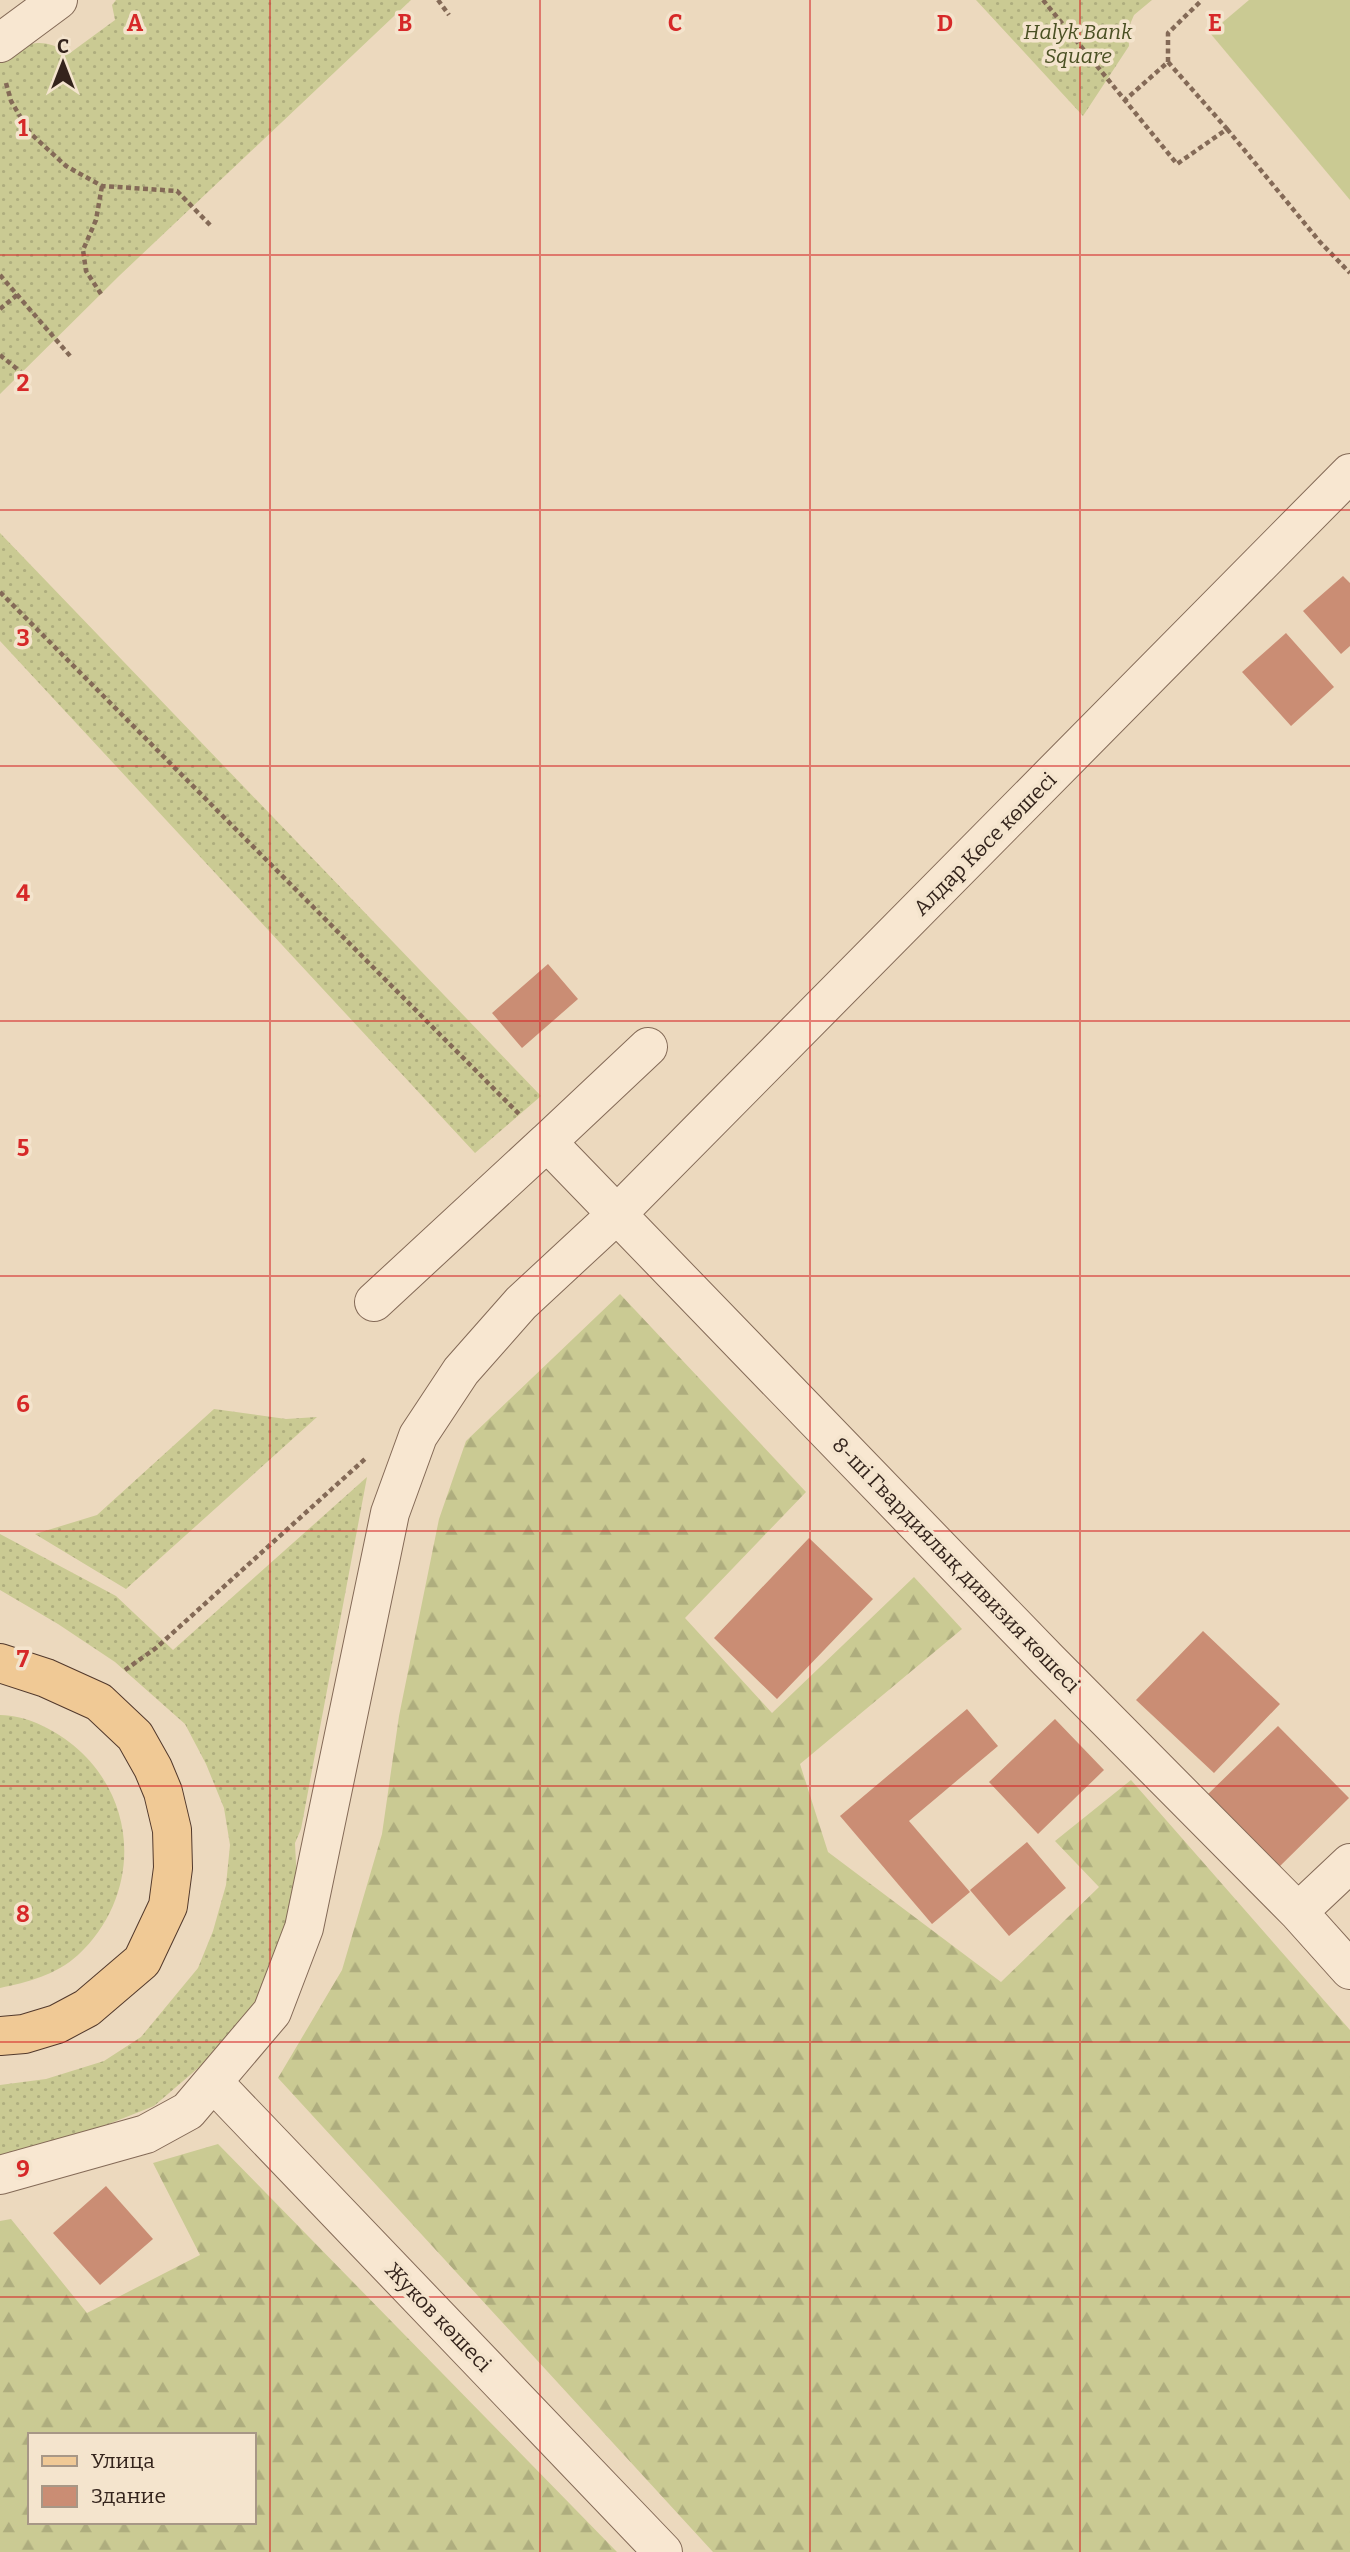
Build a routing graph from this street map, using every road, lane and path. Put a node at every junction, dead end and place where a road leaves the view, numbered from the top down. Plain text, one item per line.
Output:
1 (58, 0) edge
2 (438, 0) edge
3 (1043, 0) edge
4 (1202, 0) edge
5 (449, 15) dead end
6 (0, 43) edge
7 (1168, 62) junction
8 (5, 80) dead end
9 (1125, 100) junction
10 (1227, 130) junction
11 (102, 186) junction
12 (212, 227) dead end
13 (1350, 273) edge
14 (0, 275) edge
15 (101, 294) dead end
16 (17, 295) junction
17 (0, 309) edge
18 (0, 355) edge
19 (71, 357) dead end
20 (22, 373) dead end
21 (1350, 472) edge
22 (0, 592) edge
23 (648, 1047) dead end
24 (547, 1142) junction
25 (617, 1214) junction
26 (374, 1302) dead end
27 (370, 1454) dead end
28 (0, 1663) edge
29 (117, 1675) dead end
30 (1350, 1863) edge
31 (1298, 1912) junction
32 (1350, 1970) edge
33 (0, 2036) edge
34 (213, 2082) junction
35 (0, 2175) edge
36 (663, 2552) edge

1 - 6 street
2 - 5 path
3 - 9 path
4 - 7 path
7 - 9 path
7 - 10 path
8 - 11 path
9 - 10 path
10 - 13 path
11 - 12 path
11 - 15 path
14 - 16 path
16 - 17 path
16 - 19 path
18 - 20 path
21 - 25 street, Алдар Көсе көшесі
22 - 24 path
23 - 24 street
24 - 25 street, 8-ші Гвардиялық дивизия көшесі
24 - 26 street
25 - 31 street, 8-ші Гвардиялық дивизия көшесі
25 - 34 street, Алдар Көсе көшесі
27 - 29 path
28 - 33 main road
30 - 31 street
31 - 32 street, 8-ші Гвардиялық дивизия көшесі
34 - 35 street, Алдар Көсе көшесі
34 - 36 street, Жуков көшесі

